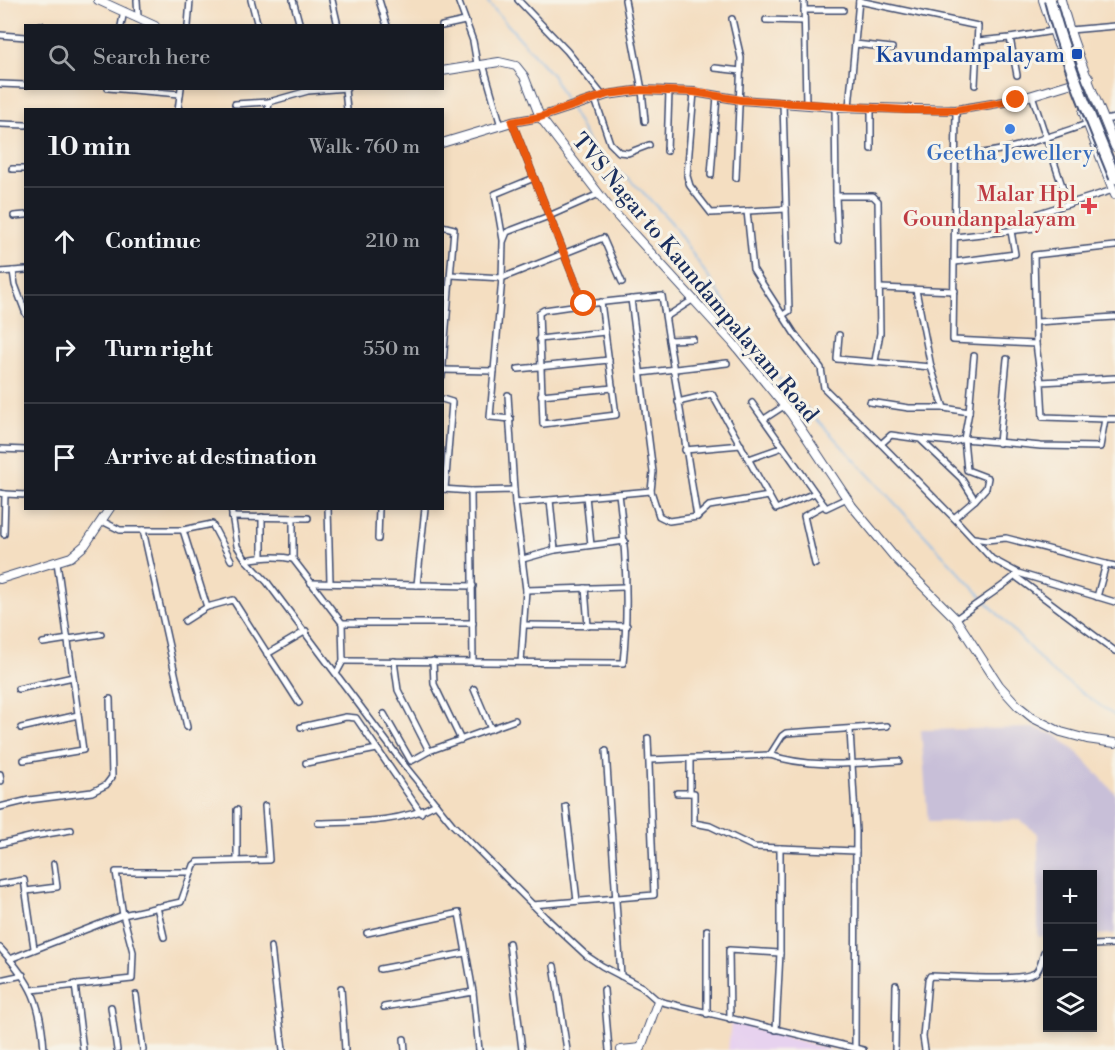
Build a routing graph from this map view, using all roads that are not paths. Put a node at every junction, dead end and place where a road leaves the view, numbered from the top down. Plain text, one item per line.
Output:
1 (98, 0) edge
2 (137, 0) edge
3 (190, 0) edge
4 (251, 0) edge
5 (293, 0) edge
6 (332, 0) edge
7 (379, 0) edge
8 (458, 0) edge
9 (518, 0) edge
10 (625, 0) edge
11 (804, 0) edge
12 (1043, 0) edge
13 (1050, 0) edge
14 (1056, 0) edge
15 (1061, 0) edge
16 (859, 1) edge
17 (804, 10) junction
18 (843, 10) dead end
19 (124, 11) junction
20 (138, 17) junction
21 (732, 19) dead end
22 (766, 20) dead end
23 (465, 21) junction
24 (804, 21) junction
25 (121, 24) edge
26 (151, 24) edge
27 (188, 24) edge
28 (257, 24) edge
29 (299, 24) edge
30 (338, 24) edge
31 (386, 24) edge
32 (444, 26) edge
33 (1115, 26) edge
34 (1070, 30) junction
35 (1053, 31) junction
36 (0, 35) edge
37 (24, 38) edge
38 (1010, 38) junction
39 (977, 41) junction
40 (855, 44) junction
41 (892, 48) dead end
42 (480, 64) junction
43 (715, 68) dead end
44 (444, 71) edge
45 (741, 71) junction
46 (1017, 75) dead end
47 (1089, 78) junction
48 (1071, 83) junction
49 (0, 84) edge
50 (24, 85) edge
51 (975, 85) dead end
52 (157, 90) edge
53 (327, 90) edge
54 (346, 90) edge
55 (642, 90) junction
56 (181, 91) edge
57 (669, 91) junction
58 (694, 92) junction
59 (1032, 95) junction
60 (717, 96) junction
61 (595, 99) junction
62 (741, 100) junction
63 (269, 102) junction
64 (783, 103) junction
65 (235, 104) dead end
66 (806, 104) junction
67 (835, 106) junction
68 (849, 107) junction
69 (178, 108) edge
70 (268, 108) edge
71 (347, 108) edge
72 (871, 108) junction
73 (956, 110) junction
74 (540, 117) junction
75 (1115, 118) edge
76 (1104, 120) junction
77 (645, 121) dead end
78 (512, 122) junction
79 (0, 124) edge
80 (24, 124) edge
81 (1087, 124) junction
82 (501, 126) junction
83 (1047, 138) junction
84 (444, 142) edge
85 (649, 145) dead end
86 (1115, 147) edge
87 (871, 149) dead end
88 (667, 151) dead end
89 (955, 155) junction
90 (1115, 159) edge
91 (12, 169) dead end
92 (24, 169) edge
93 (711, 175) dead end
94 (534, 178) junction
95 (736, 178) dead end
96 (1115, 178) edge
97 (1114, 193) edge
98 (599, 194) junction
99 (836, 196) junction
100 (1068, 204) junction
101 (786, 209) junction
102 (747, 211) junction
103 (1039, 213) dead end
104 (24, 215) edge
105 (14, 216) dead end
106 (549, 216) junction
107 (444, 226) edge
108 (1035, 228) dead end
109 (1011, 231) junction
110 (955, 237) junction
111 (838, 240) dead end
112 (503, 242) junction
113 (1115, 246) edge
114 (565, 254) junction
115 (955, 262) junction
116 (24, 270) edge
117 (13, 271) junction
118 (0, 272) edge
119 (451, 275) junction
120 (502, 278) junction
121 (622, 282) dead end
122 (880, 288) junction
123 (916, 290) junction
124 (955, 291) junction
125 (631, 299) junction
126 (694, 299) junction
127 (602, 302) junction
128 (445, 304) edge
129 (584, 304) junction
130 (24, 309) edge
131 (783, 315) junction
132 (666, 317) junction
133 (1115, 317) edge
134 (1036, 322) junction
135 (605, 332) junction
136 (444, 335) edge
137 (839, 335) dead end
138 (539, 339) junction
139 (693, 339) dead end
140 (669, 340) junction
141 (1036, 344) junction
142 (974, 356) dead end
143 (1007, 359) dead end
144 (609, 360) junction
145 (875, 362) junction
146 (727, 363) dead end
147 (540, 367) junction
148 (931, 367) junction
149 (518, 369) dead end
150 (673, 369) junction
151 (444, 370) edge
152 (494, 370) junction
153 (641, 373) junction
154 (1115, 378) edge
155 (1041, 382) junction
156 (613, 388) junction
157 (508, 395) dead end
158 (541, 395) junction
159 (444, 400) edge
160 (678, 402) junction
161 (870, 402) dead end
162 (752, 403) dead end
163 (784, 406) junction
164 (944, 408) junction
165 (969, 412) junction
166 (511, 419) junction
167 (764, 419) junction
168 (1105, 419) junction
169 (1115, 419) edge
170 (920, 439) junction
171 (964, 440) junction
172 (999, 443) junction
173 (881, 444) junction
174 (741, 445) junction
175 (783, 447) junction
176 (0, 449) edge
177 (24, 450) edge
178 (685, 450) junction
179 (749, 459) junction
180 (444, 489) edge
181 (514, 490) junction
182 (471, 491) junction
183 (651, 492) junction
184 (3, 493) edge
185 (815, 493) junction
186 (619, 494) junction
187 (24, 495) edge
188 (586, 496) junction
189 (769, 496) junction
190 (847, 498) junction
191 (550, 500) junction
192 (975, 500) junction
193 (515, 503) junction
194 (824, 505) junction
195 (109, 510) edge
196 (231, 510) edge
197 (328, 510) edge
198 (379, 510) edge
199 (425, 510) edge
200 (232, 517) junction
201 (262, 517) junction
202 (697, 517) junction
203 (293, 518) junction
204 (308, 518) dead end
205 (954, 518) junction
206 (102, 521) junction
207 (143, 530) junction
208 (183, 530) junction
209 (4, 534) dead end
210 (974, 538) junction
211 (378, 539) dead end
212 (625, 541) junction
213 (591, 546) junction
214 (555, 550) junction
215 (262, 557) junction
216 (293, 559) junction
217 (523, 559) junction
218 (231, 560) dead end
219 (246, 560) junction
220 (57, 562) junction
221 (815, 564) dead end
222 (1106, 564) junction
223 (1115, 566) edge
224 (1016, 574) junction
225 (0, 579) edge
226 (330, 582) junction
227 (310, 583) junction
228 (417, 585) junction
229 (473, 586) junction
230 (625, 587) junction
231 (585, 588) junction
232 (525, 590) junction
233 (1097, 597) junction
234 (1115, 602) edge
235 (207, 607) junction
236 (956, 619) junction
237 (185, 621) dead end
238 (342, 623) junction
239 (473, 623) junction
240 (524, 625) junction
241 (588, 626) junction
242 (627, 626) junction
243 (306, 631) junction
244 (101, 634) dead end
245 (68, 640) junction
246 (43, 643) dead end
247 (1115, 651) edge
248 (267, 654) junction
249 (343, 661) junction
250 (394, 661) junction
251 (433, 661) junction
252 (473, 662) junction
253 (521, 662) junction
254 (337, 672) junction
255 (73, 677) junction
256 (18, 689) dead end
257 (474, 689) dead end
258 (110, 699) dead end
259 (299, 703) dead end
260 (384, 714) dead end
261 (78, 715) junction
262 (515, 720) dead end
263 (887, 726) dead end
264 (187, 727) dead end
265 (301, 727) dead end
266 (21, 728) dead end
267 (491, 729) junction
268 (850, 730) junction
269 (648, 738) dead end
270 (461, 740) junction
271 (1115, 743) edge
272 (377, 749) junction
273 (429, 751) junction
274 (606, 751) dead end
275 (770, 755) junction
276 (690, 759) junction
277 (24, 760) dead end
278 (412, 760) junction
279 (649, 760) junction
280 (899, 761) dead end
281 (306, 763) dead end
282 (852, 763) junction
283 (405, 766) junction
284 (0, 774) edge
285 (1, 781) edge
286 (677, 793) dead end
287 (690, 793) junction
288 (436, 804) junction
289 (265, 806) dead end
290 (0, 807) edge
291 (566, 807) dead end
292 (237, 810) dead end
293 (421, 813) junction
294 (318, 823) dead end
295 (70, 830) dead end
296 (0, 844) edge
297 (780, 848) junction
298 (856, 851) junction
299 (237, 860) junction
300 (54, 864) dead end
301 (191, 872) junction
302 (0, 884) edge
303 (26, 891) junction
304 (616, 898) junction
305 (577, 901) junction
306 (532, 904) junction
307 (157, 907) junction
308 (123, 915) junction
309 (707, 930) dead end
310 (367, 933) dead end
311 (164, 937) dead end
312 (509, 944) dead end
313 (1097, 945) edge
314 (1115, 945) edge
315 (271, 947) dead end
316 (0, 948) edge
317 (34, 948) junction
318 (780, 952) junction
319 (465, 953) junction
320 (1043, 955) edge
321 (10, 959) junction
322 (554, 966) dead end
323 (380, 969) dead end
324 (23, 975) junction
325 (621, 976) junction
326 (0, 980) edge
327 (75, 984) junction
328 (897, 985) dead end
329 (341, 988) dead end
330 (32, 990) junction
331 (604, 990) dead end
332 (473, 992) junction
333 (136, 995) dead end
334 (658, 1001) junction
335 (384, 1006) dead end
336 (111, 1007) dead end
337 (707, 1014) junction
338 (730, 1019) junction
339 (777, 1030) junction
340 (404, 1039) dead end
341 (855, 1047) junction
342 (640, 1049) edge
343 (44, 1050) edge
344 (83, 1050) edge
345 (117, 1050) edge
346 (143, 1050) edge
347 (283, 1050) edge
348 (345, 1050) edge
349 (405, 1050) edge
350 (479, 1050) edge
351 (522, 1050) edge
352 (567, 1050) edge
353 (609, 1050) edge
354 (621, 1050) edge
355 (862, 1050) edge
356 (895, 1050) edge
357 (925, 1050) edge

1 - 19 main road
2 - 20 street
3 - 27 street
4 - 28 street
5 - 29 street
6 - 30 street
7 - 31 street
8 - 23 street
9 - 61 street
10 - 55 street
11 - 17 street
12 - 35 main road
13 - 96 highway, bridge
14 - 90 highway
15 - 34 main road
16 - 39 street
16 - 40 street
17 - 18 street
17 - 24 street
19 - 20 main road
19 - 25 street
20 - 26 main road
21 - 45 street
22 - 24 street
23 - 32 street
23 - 42 street
24 - 66 street
33 - 34 street
34 - 47 main road
35 - 38 street
35 - 48 main road
36 - 37 street
38 - 39 street
38 - 46 street
39 - 51 street
40 - 41 street
40 - 68 street
42 - 44 main road, TVS Nagar to Kaundampalayam Road
42 - 74 main road, TVS Nagar to Kaundampalayam Road
42 - 82 street
43 - 45 street
45 - 62 street
47 - 48 main road
47 - 76 main road
48 - 59 main road
48 - 81 main road
49 - 50 street
52 - 56 street
53 - 63 street
54 - 71 street
55 - 57 main road
55 - 61 main road
55 - 77 street
56 - 69 street
57 - 58 main road
57 - 88 street
58 - 60 main road
58 - 102 street
59 - 73 main road
59 - 83 street
60 - 62 main road
60 - 93 street
61 - 74 main road
61 - 85 street
62 - 64 main road
62 - 95 street
63 - 65 street
63 - 70 street
64 - 66 main road
64 - 101 street
66 - 67 main road
67 - 68 main road
67 - 99 street
68 - 72 main road
72 - 73 main road
72 - 87 street
73 - 89 street
74 - 78 main road
74 - 98 main road, TVS Nagar to Kaundampalayam Road
75 - 76 street
76 - 86 main road
78 - 82 main road
78 - 94 street
79 - 80 street
81 - 83 street
81 - 97 main road
82 - 84 main road
83 - 89 street
83 - 100 street
89 - 110 street
91 - 92 street
94 - 106 street
94 - 112 street
97 - 100 street
98 - 106 street
98 - 126 main road, TVS Nagar to Kaundampalayam Road
99 - 111 street
99 - 122 street
100 - 103 street
101 - 102 street
101 - 131 street
102 - 131 street
104 - 105 street
106 - 112 street
106 - 114 street
107 - 119 street
108 - 109 street
109 - 110 street
109 - 115 street
110 - 115 street
112 - 120 street
113 - 134 street
114 - 120 street
114 - 121 street
114 - 129 street
115 - 124 street
116 - 117 street
117 - 118 street
117 - 130 street
119 - 120 street
119 - 128 street
120 - 152 street
122 - 123 street
122 - 145 street
123 - 124 street
123 - 148 street
124 - 141 street
125 - 127 street
125 - 132 street
125 - 153 street
126 - 132 street
126 - 163 main road, TVS Nagar to Kaundampalayam Road
127 - 129 street
127 - 135 street
128 - 136 street
129 - 138 street
131 - 173 street
132 - 140 street
133 - 134 street
134 - 141 street
135 - 138 street
135 - 144 street
137 - 145 street
138 - 147 street
139 - 140 street
140 - 150 street
141 - 155 street
142 - 165 street
143 - 172 street
144 - 147 street
144 - 156 street
145 - 148 street
146 - 150 street
147 - 149 street
147 - 158 street
148 - 164 street
150 - 153 street
150 - 160 street
151 - 152 street
152 - 166 street
153 - 183 street
154 - 155 street
155 - 168 street
156 - 158 street
156 - 158 street
157 - 166 street
159 - 180 street
160 - 174 street
160 - 178 street
161 - 164 street
162 - 167 street
163 - 167 street
163 - 190 main road, TVS Nagar to Kaundampalayam Road
164 - 165 street
165 - 171 street
166 - 181 street
167 - 175 street
168 - 169 street
168 - 172 street
170 - 171 street
170 - 173 street
170 - 192 street
171 - 172 street
171 - 192 street
173 - 205 street
174 - 178 street
174 - 179 street
175 - 179 street
175 - 185 street
176 - 177 street
178 - 202 street
179 - 189 street
180 - 182 street
181 - 182 street
181 - 193 street
182 - 229 street
183 - 186 street
183 - 202 street
184 - 187 street
184 - 209 street
185 - 189 street
185 - 194 street
186 - 188 street
186 - 212 street
188 - 191 street
188 - 213 street
189 - 202 street
190 - 194 street
190 - 236 main road, TVS Nagar to Kaundampalayam Road
191 - 193 street
191 - 214 street
192 - 205 street
193 - 217 street
194 - 221 street
195 - 206 main road
196 - 200 street
197 - 226 street
198 - 211 street
199 - 228 street
200 - 201 street
200 - 219 street
201 - 203 street
201 - 215 street
203 - 204 street
203 - 216 street
205 - 210 street
206 - 207 street
206 - 220 main road
207 - 208 street
207 - 264 street
208 - 218 street
208 - 235 street
210 - 222 street
210 - 224 street
212 - 213 street
212 - 230 street
213 - 214 street
214 - 217 street
215 - 216 street
215 - 219 street
216 - 227 street
217 - 232 street
219 - 243 street
220 - 225 main road
220 - 245 street
222 - 223 street
222 - 233 street
224 - 233 street
224 - 236 street
224 - 247 street
226 - 227 street
226 - 228 street
227 - 238 street
228 - 229 street
229 - 239 street
230 - 231 street
230 - 242 street
231 - 232 street
231 - 241 street
232 - 240 street
233 - 234 street
235 - 237 street
235 - 248 street
236 - 271 main road, TVS Nagar to Kaundampalayam Road
238 - 239 street
238 - 249 street
239 - 252 street
240 - 241 street
240 - 253 street
241 - 242 street
242 - 253 street
243 - 248 street
243 - 254 street
244 - 245 street
245 - 246 street
245 - 255 street
248 - 259 street
249 - 250 street
249 - 254 street
250 - 251 street
250 - 273 street
251 - 252 street
251 - 270 street
252 - 253 street
254 - 283 street
255 - 256 street
255 - 261 street
257 - 267 street
258 - 290 street
260 - 278 street
261 - 266 street
261 - 277 street
262 - 267 street
263 - 268 street
265 - 272 street
267 - 270 street
268 - 275 street
268 - 282 street
269 - 279 street
270 - 273 street
272 - 281 street
272 - 293 street
273 - 278 street
274 - 304 street
275 - 276 street
275 - 282 street
276 - 279 street
276 - 287 street
278 - 283 street
279 - 304 street
280 - 282 street
282 - 298 street
283 - 288 street
284 - 285 street
286 - 287 street
287 - 297 street
288 - 293 street
288 - 306 street
289 - 299 street
291 - 305 street
292 - 299 street
293 - 294 street
295 - 296 street
297 - 298 street
297 - 318 street
298 - 341 street
299 - 301 street
300 - 303 street
301 - 307 street
301 - 308 street
302 - 303 street
303 - 317 street
304 - 305 street
304 - 325 street
305 - 306 street
306 - 325 street
307 - 308 street
307 - 311 street
308 - 317 street
308 - 327 street
309 - 337 street
310 - 319 street
312 - 351 street
313 - 314 street
315 - 347 street
316 - 321 street
317 - 321 street
318 - 338 street
318 - 339 street
319 - 323 street
319 - 332 street
320 - 357 street
321 - 324 street
322 - 352 street
324 - 326 street
324 - 330 street
325 - 334 street
327 - 330 street
327 - 344 street
328 - 356 street
329 - 348 street
330 - 343 street
331 - 353 street
332 - 335 street
332 - 350 street
333 - 346 street
334 - 337 street
334 - 342 main road
336 - 345 street
337 - 338 street
338 - 339 street
339 - 341 street
340 - 349 street
341 - 355 street
342 - 354 main road

